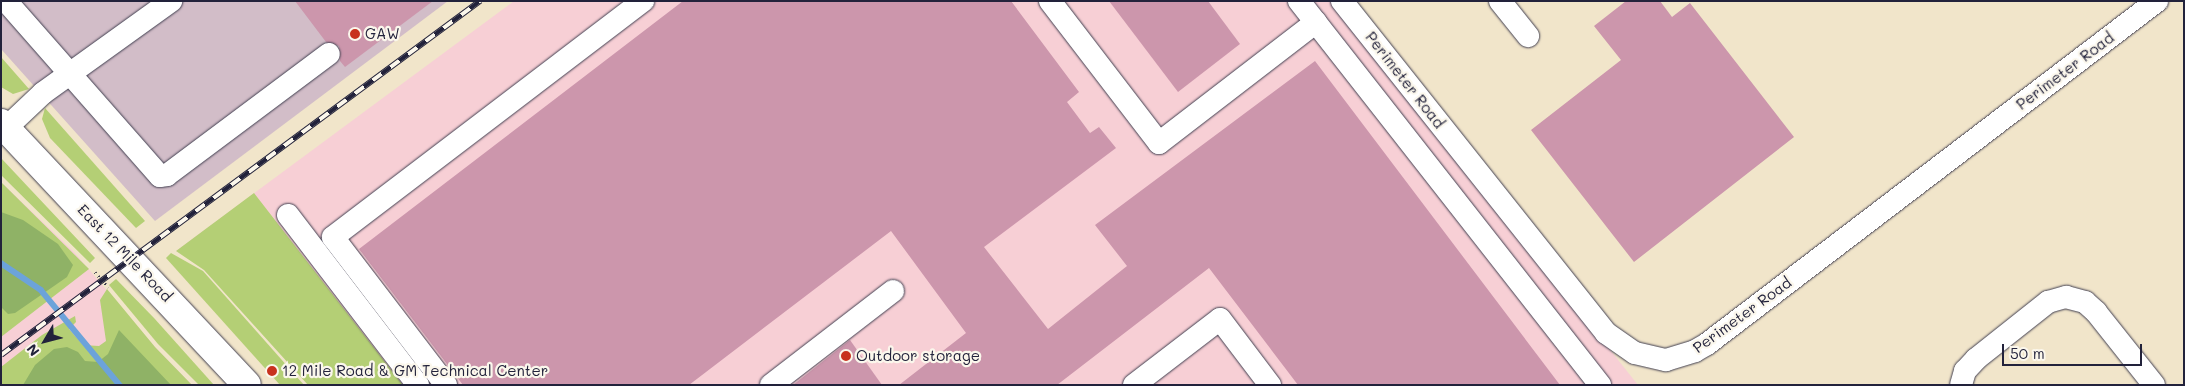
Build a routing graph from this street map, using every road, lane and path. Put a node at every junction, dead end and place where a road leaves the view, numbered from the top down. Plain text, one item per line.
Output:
1 (6, 1) edge
2 (171, 1) edge
3 (643, 1) edge
4 (1050, 1) edge
5 (1299, 1) edge
6 (1342, 1) edge
7 (1500, 1) edge
8 (2157, 1) edge
9 (1316, 22) junction
10 (1528, 36) dead end
11 (329, 54) dead end
12 (70, 75) junction
13 (4, 125) edge
14 (288, 215) dead end
15 (95, 272) dead end
16 (108, 288) dead end
17 (893, 291) dead end
18 (247, 385) edge
19 (418, 385) edge
20 (446, 385) edge
21 (771, 385) edge
22 (1134, 385) edge
23 (1270, 385) edge
24 (1600, 385) edge
25 (1961, 385) edge
26 (2154, 385) edge

1 - 12 street
2 - 12 street
3 - 20 street
4 - 9 street
5 - 9 street
6 - 8 street, Perimeter Road
7 - 10 street
9 - 24 street
11 - 12 street
12 - 13 street
13 - 18 main road, East 12 Mile Road
14 - 19 street
15 - 16 path
17 - 21 street
22 - 23 street
25 - 26 street

